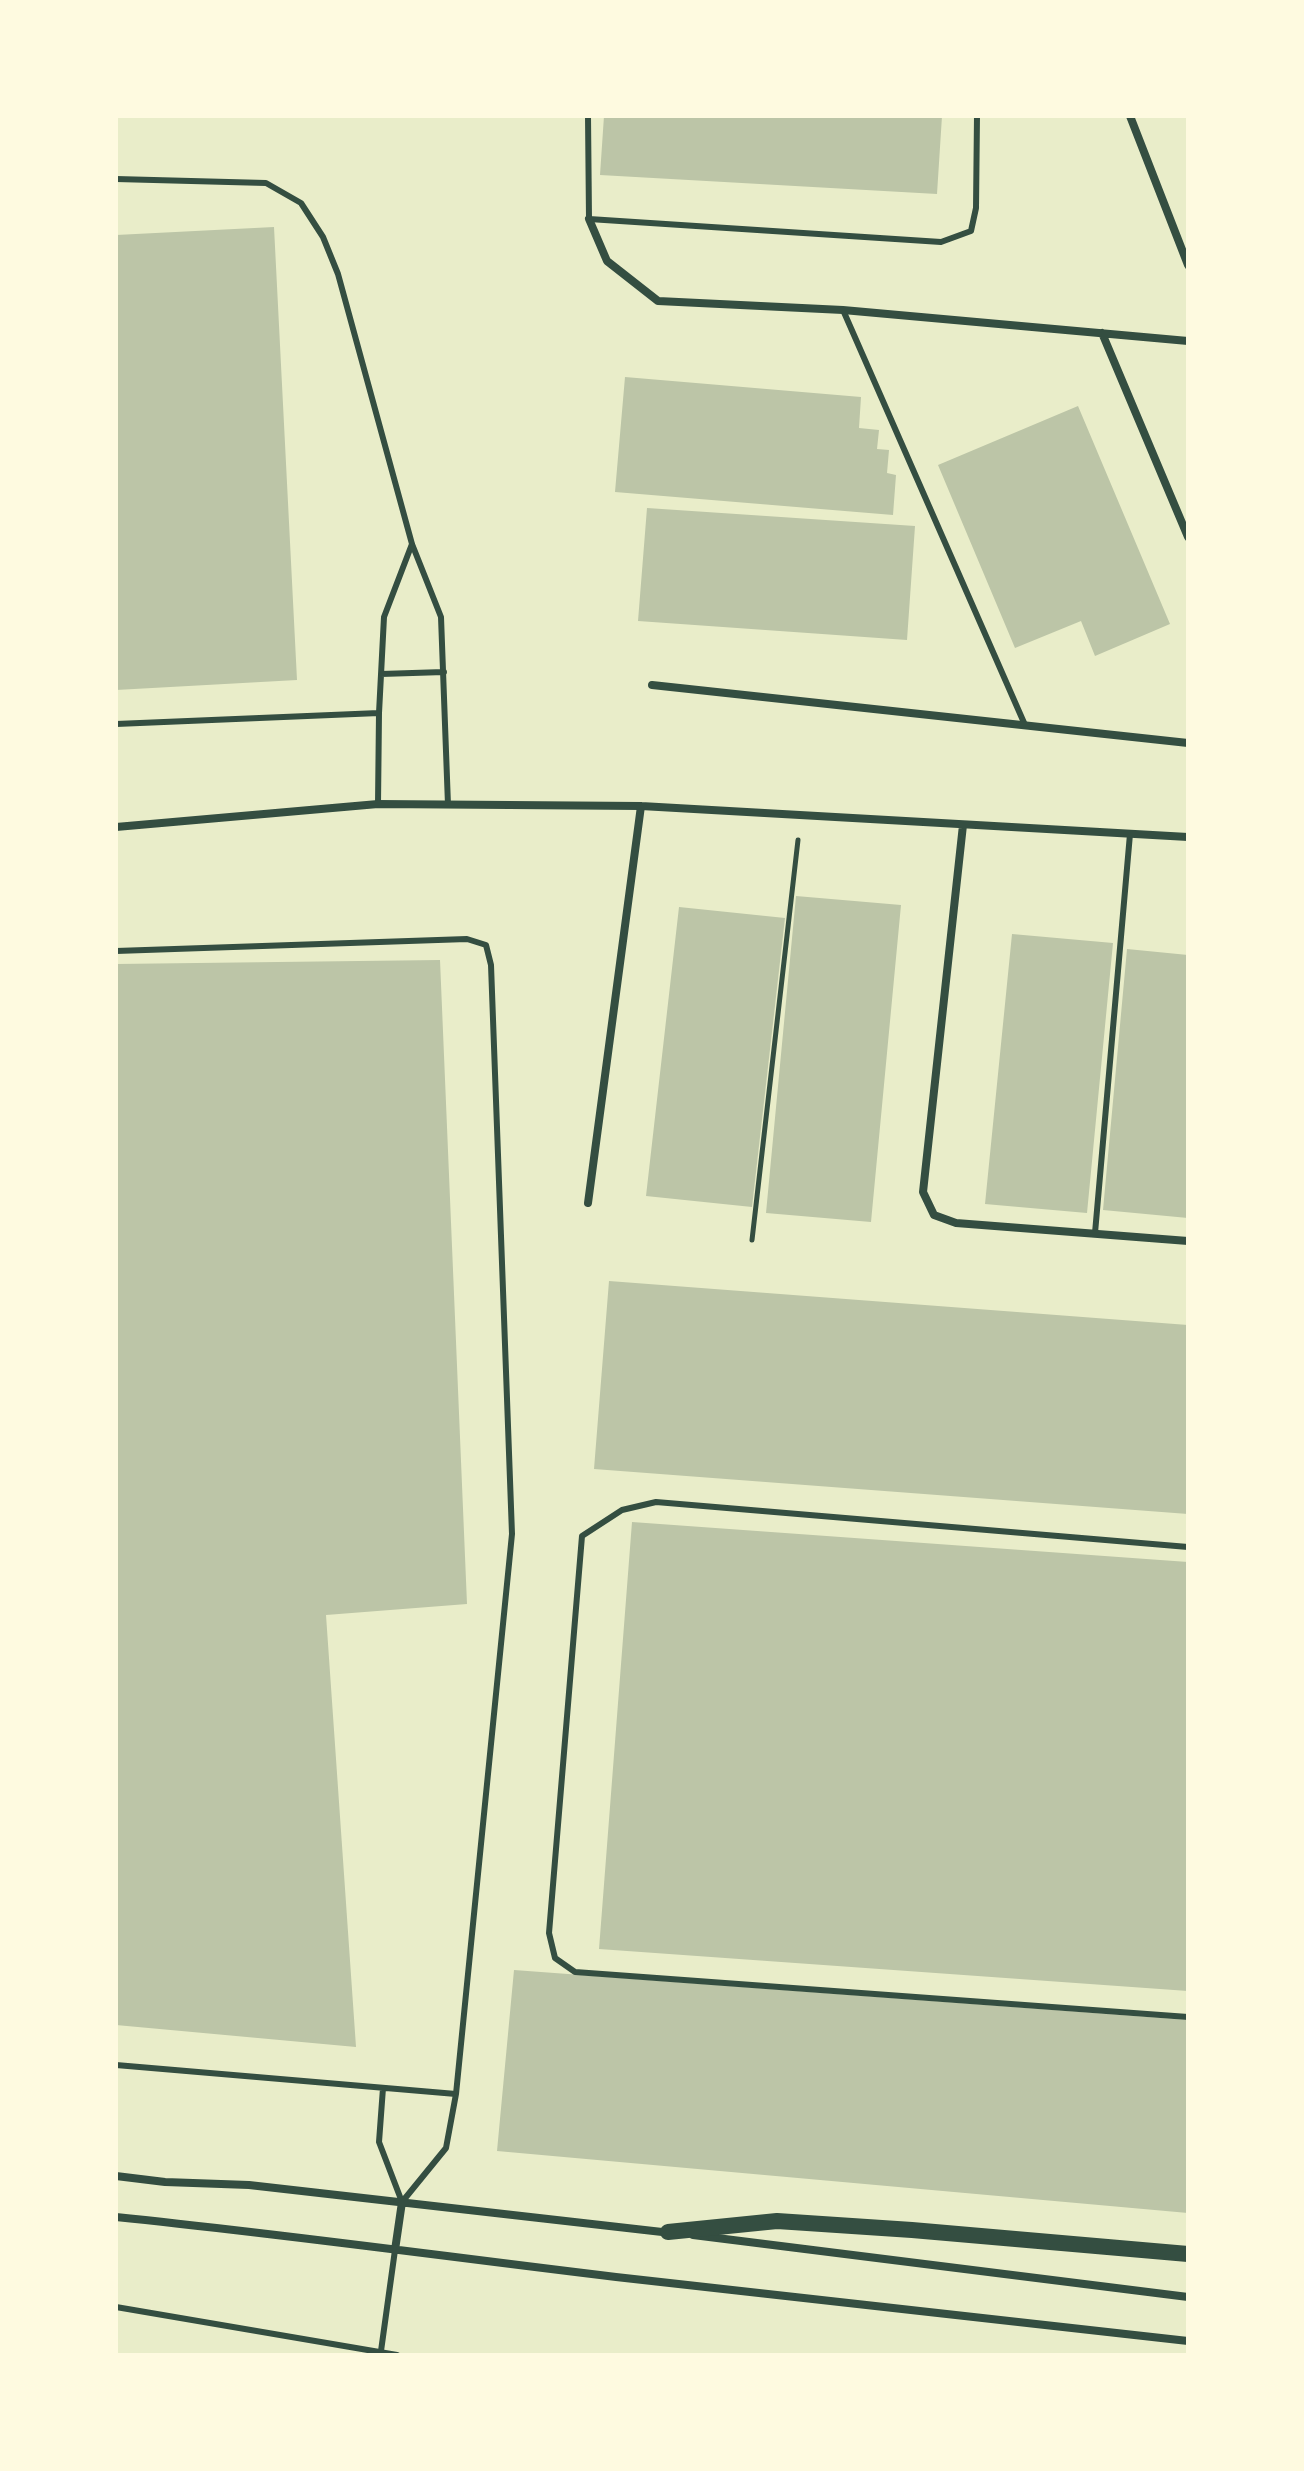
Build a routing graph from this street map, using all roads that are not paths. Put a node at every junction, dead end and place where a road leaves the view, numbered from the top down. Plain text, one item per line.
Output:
1 (588, 116) edge
2 (977, 116) edge
3 (1130, 116) edge
4 (116, 179) edge
5 (589, 219) junction
6 (1188, 265) edge
7 (843, 310) junction
8 (1102, 333) junction
9 (1188, 341) edge
10 (1188, 537) edge
11 (412, 544) junction
12 (444, 672) junction
13 (381, 674) junction
14 (652, 685) dead end
15 (379, 713) junction
16 (116, 724) edge
17 (1025, 725) junction
18 (1188, 743) edge
19 (378, 804) junction
20 (448, 805) junction
21 (641, 806) junction
22 (963, 825) junction
23 (116, 827) edge
24 (1130, 834) junction
25 (1188, 837) edge
26 (116, 951) edge
27 (588, 1203) dead end
28 (1095, 1233) junction
29 (1188, 1241) edge
30 (1188, 1547) edge
31 (1188, 2017) edge
32 (116, 2065) edge
33 (383, 2088) junction
34 (456, 2094) junction
35 (116, 2176) edge
36 (402, 2202) junction
37 (116, 2217) edge
38 (668, 2232) junction
39 (395, 2250) junction
40 (1188, 2254) edge
41 (1188, 2297) edge
42 (116, 2307) edge
43 (1188, 2341) edge
44 (381, 2351) junction
45 (397, 2355) edge

1 - 5 lane
2 - 5 lane
3 - 6 street
4 - 11 lane
5 - 7 street
7 - 8 street
7 - 17 lane
8 - 9 street
8 - 10 street
11 - 12 lane
11 - 13 lane
12 - 13 lane
12 - 20 lane
13 - 15 lane
14 - 17 street
15 - 16 lane
15 - 19 lane
17 - 18 street
19 - 20 street
19 - 23 street
20 - 21 street
21 - 22 street
21 - 27 street
22 - 24 street
22 - 28 street
24 - 25 street
24 - 28 lane
26 - 34 lane
28 - 29 street
30 - 31 lane
32 - 33 lane
33 - 34 lane
33 - 36 lane
34 - 36 lane
35 - 36 street
36 - 38 street
36 - 39 street
37 - 39 street
38 - 40 main road
38 - 41 street
39 - 43 street
39 - 44 lane
42 - 44 lane
44 - 45 lane

